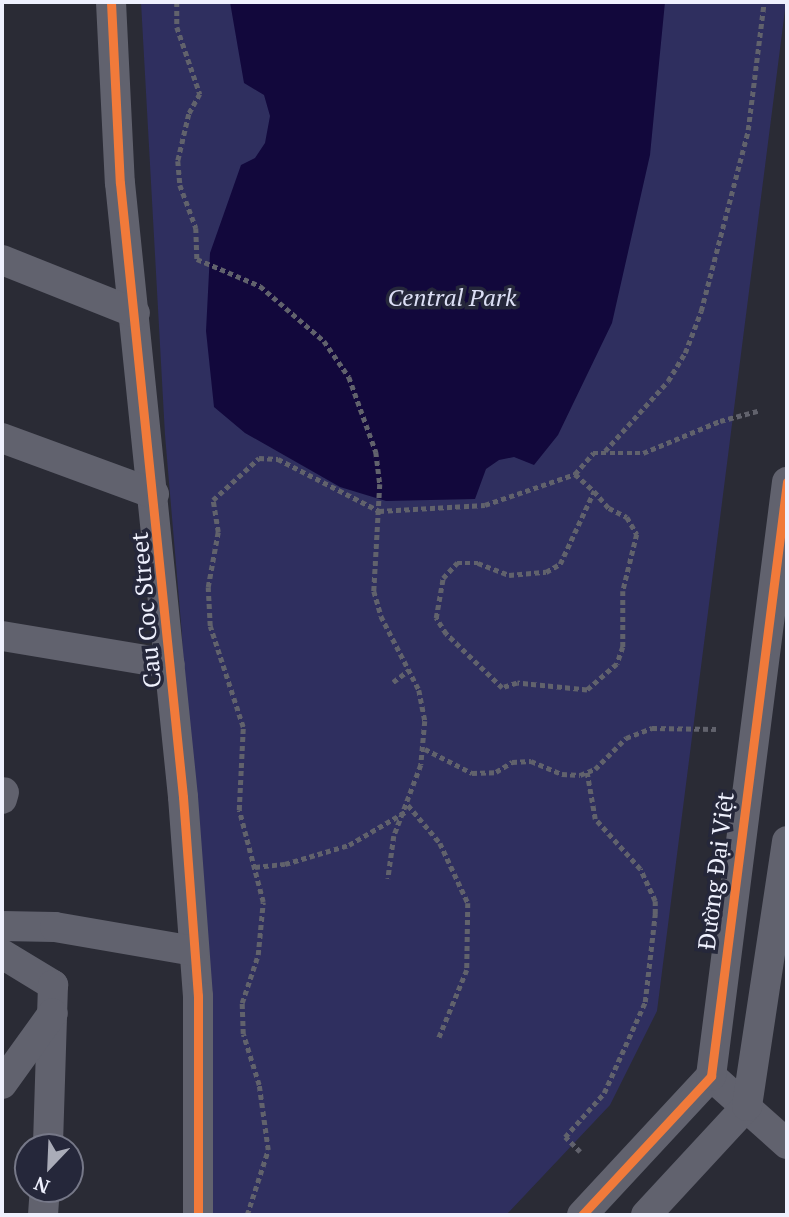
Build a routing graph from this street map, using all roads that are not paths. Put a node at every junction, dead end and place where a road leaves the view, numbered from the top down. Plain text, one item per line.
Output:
1 (111, 2) edge
2 (2, 260) edge
3 (135, 313) junction
4 (2, 438) edge
5 (787, 482) edge
6 (154, 494) junction
7 (2, 636) edge
8 (170, 664) junction
9 (787, 841) edge
10 (3, 934) edge
11 (194, 951) junction
12 (779, 954) edge
13 (53, 1013) junction
14 (711, 1076) junction
15 (2, 1084) edge
16 (747, 1106) junction
17 (49, 1133) edge
18 (787, 1144) edge
19 (198, 1215) edge
20 (582, 1215) edge
21 (646, 1215) edge

1 - 3 street, Cau Coc Street
2 - 3 street
3 - 6 street, Cau Coc Street
4 - 6 street
5 - 14 street, Đường Đại Việt
6 - 8 street, Cau Coc Street
7 - 8 street
8 - 11 street, Cau Coc Street
9 - 12 street
10 - 11 street
10 - 13 street
11 - 19 street, Cau Coc Street
12 - 16 street
13 - 15 street
13 - 17 street
14 - 16 street
14 - 20 street
16 - 18 street
16 - 21 street

